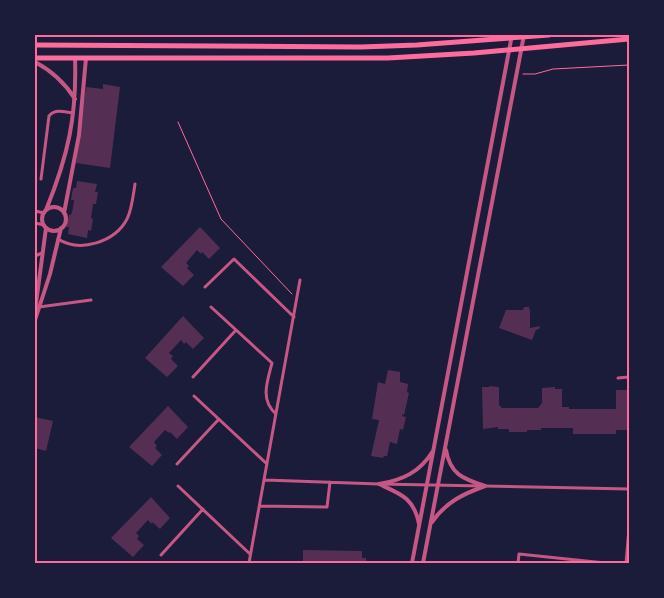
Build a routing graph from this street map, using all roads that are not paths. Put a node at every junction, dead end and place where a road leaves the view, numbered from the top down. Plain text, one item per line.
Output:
1 (512, 35) edge
2 (524, 35) edge
3 (549, 35) edge
4 (629, 39) edge
5 (35, 46) edge
6 (35, 58) edge
7 (76, 58) junction
8 (86, 58) junction
9 (35, 62) edge
10 (75, 99) junction
11 (74, 113) junction
12 (41, 179) dead end
13 (135, 184) dead end
14 (35, 211) edge
15 (45, 211) junction
16 (64, 213) junction
17 (35, 223) edge
18 (45, 226) junction
19 (61, 228) junction
20 (58, 239) junction
21 (42, 253) junction
22 (35, 256) edge
23 (300, 280) dead end
24 (37, 287) edge
25 (204, 287) dead end
26 (91, 300) dead end
27 (39, 307) junction
28 (211, 307) dead end
29 (35, 311) edge
30 (294, 317) junction
31 (35, 320) edge
32 (236, 330) junction
33 (192, 377) dead end
34 (629, 377) edge
35 (618, 378) dead end
36 (194, 396) dead end
37 (276, 414) junction
38 (219, 419) junction
39 (446, 444) junction
40 (434, 449) junction
41 (178, 464) dead end
42 (268, 464) junction
43 (265, 480) junction
44 (330, 482) junction
45 (379, 484) junction
46 (428, 485) junction
47 (438, 485) junction
48 (178, 486) dead end
49 (485, 486) junction
50 (629, 490) edge
51 (260, 506) junction
52 (203, 509) junction
53 (431, 524) junction
54 (420, 527) junction
55 (629, 529) edge
56 (161, 554) dead end
57 (250, 554) junction
58 (249, 563) edge
59 (412, 563) edge
60 (423, 563) edge
61 (518, 563) edge
62 (605, 563) edge
63 (626, 563) edge

1 - 40 street
2 - 39 street
3 - 5 main road
4 - 8 main road
6 - 7 main road
7 - 8 main road
7 - 10 street
8 - 16 street
9 - 10 street
10 - 11 street
11 - 12 street
11 - 15 street
13 - 20 street
14 - 15 street
15 - 16 street
15 - 18 street
16 - 19 street
17 - 18 street
18 - 19 street
18 - 21 street
19 - 20 street
20 - 27 street
21 - 22 street
21 - 24 street
23 - 30 street
24 - 29 street
25 - 30 street
26 - 27 street
27 - 31 street
28 - 32 street
30 - 37 street
32 - 33 street
32 - 37 street
34 - 35 street
36 - 38 street
37 - 42 street
38 - 41 street
38 - 42 street
39 - 47 street
39 - 49 street
40 - 45 street
40 - 46 street
42 - 43 street
43 - 44 street
43 - 51 street
44 - 45 street
44 - 51 street
45 - 46 street
45 - 54 street
46 - 47 street
46 - 54 street
47 - 49 street
47 - 53 street
48 - 52 street
49 - 50 street
49 - 53 street
51 - 57 street
52 - 56 street
52 - 57 street
53 - 60 street
54 - 59 street
55 - 63 street
57 - 58 street
61 - 62 street

